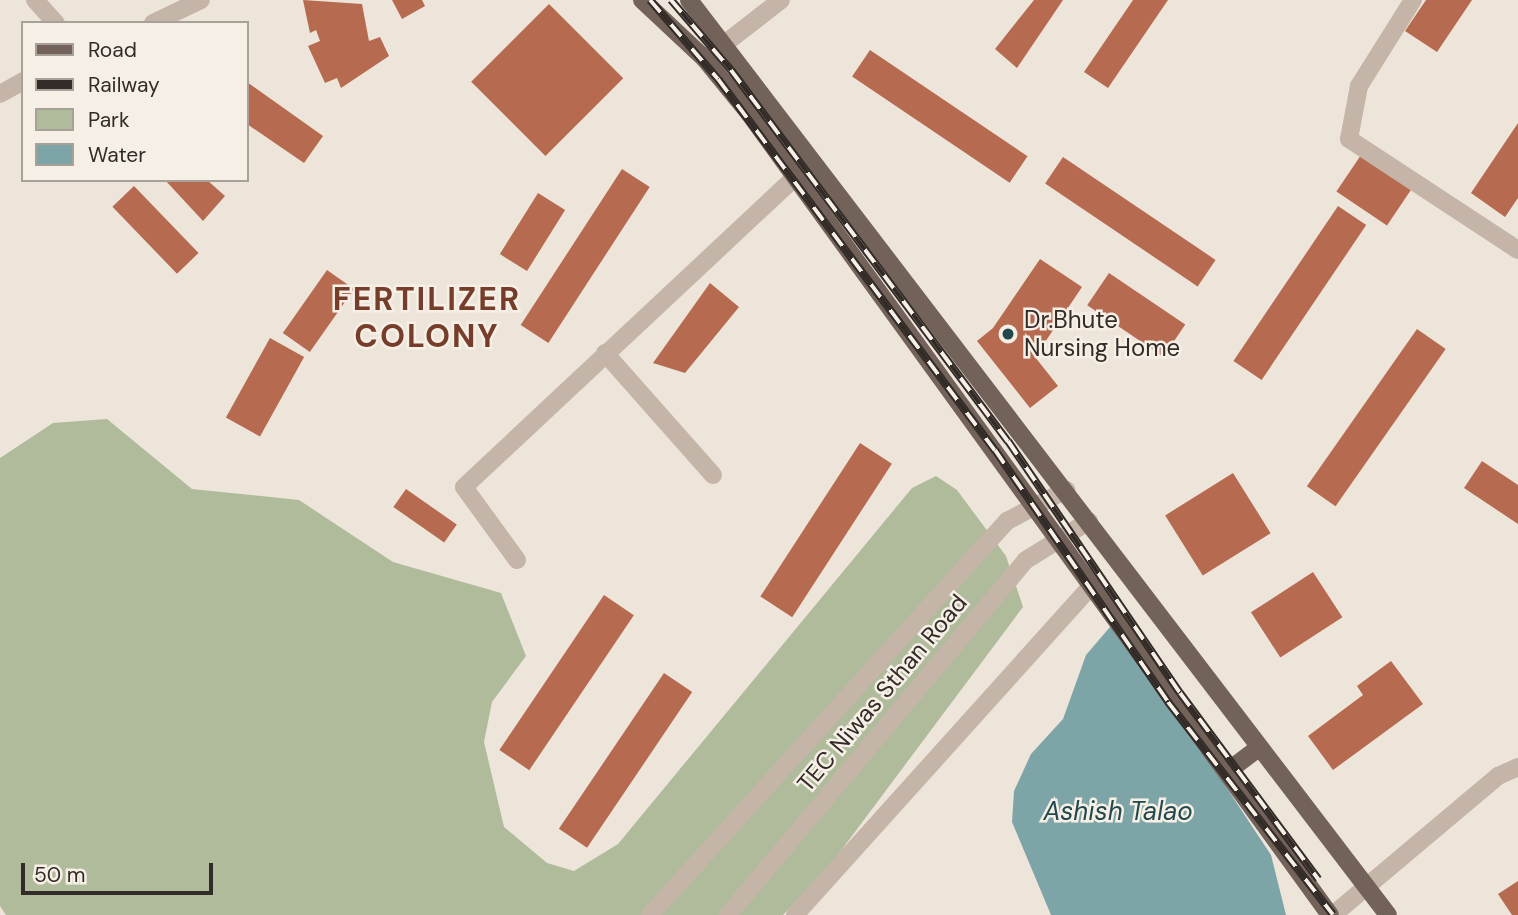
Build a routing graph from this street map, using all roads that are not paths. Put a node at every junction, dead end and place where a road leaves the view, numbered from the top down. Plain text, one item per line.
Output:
1 (35, 0) edge
2 (201, 0) edge
3 (642, 0) edge
4 (689, 0) edge
5 (781, 0) edge
6 (1413, 0) edge
7 (54, 21) edge
8 (157, 21) edge
9 (726, 41) junction
10 (705, 60) junction
11 (21, 82) edge
12 (0, 94) edge
13 (769, 98) junction
14 (749, 113) junction
15 (796, 176) junction
16 (836, 186) junction
17 (816, 203) junction
18 (1518, 250) edge
19 (605, 353) junction
20 (713, 475) dead end
21 (1066, 490) junction
22 (1034, 506) junction
23 (1089, 521) junction
24 (1058, 536) junction
25 (517, 561) dead end
26 (1094, 583) junction
27 (1259, 748) junction
28 (1518, 767) edge
29 (1227, 771) junction
30 (1367, 886) junction
31 (650, 915) edge
32 (728, 915) edge
33 (795, 915) edge
34 (1331, 915) edge
35 (1388, 915) edge

1 - 7 street
2 - 8 street
3 - 10 main road
4 - 9 main road
5 - 9 street
6 - 18 street
9 - 10 street
9 - 13 main road
10 - 14 main road
11 - 12 street
13 - 14 main road
13 - 16 main road
14 - 15 main road
15 - 17 main road
15 - 19 street
16 - 17 main road
16 - 21 main road
17 - 22 main road
19 - 20 street
19 - 25 street
21 - 22 street
21 - 23 main road
22 - 24 main road
22 - 31 street
23 - 24 street, TEC Niwas Sthan Road
23 - 27 main road
24 - 26 main road
24 - 32 street, TEC Niwas Sthan Road
26 - 29 main road
26 - 33 street
27 - 29 main road
27 - 30 main road
28 - 30 street
29 - 34 main road
30 - 34 street
30 - 35 main road

